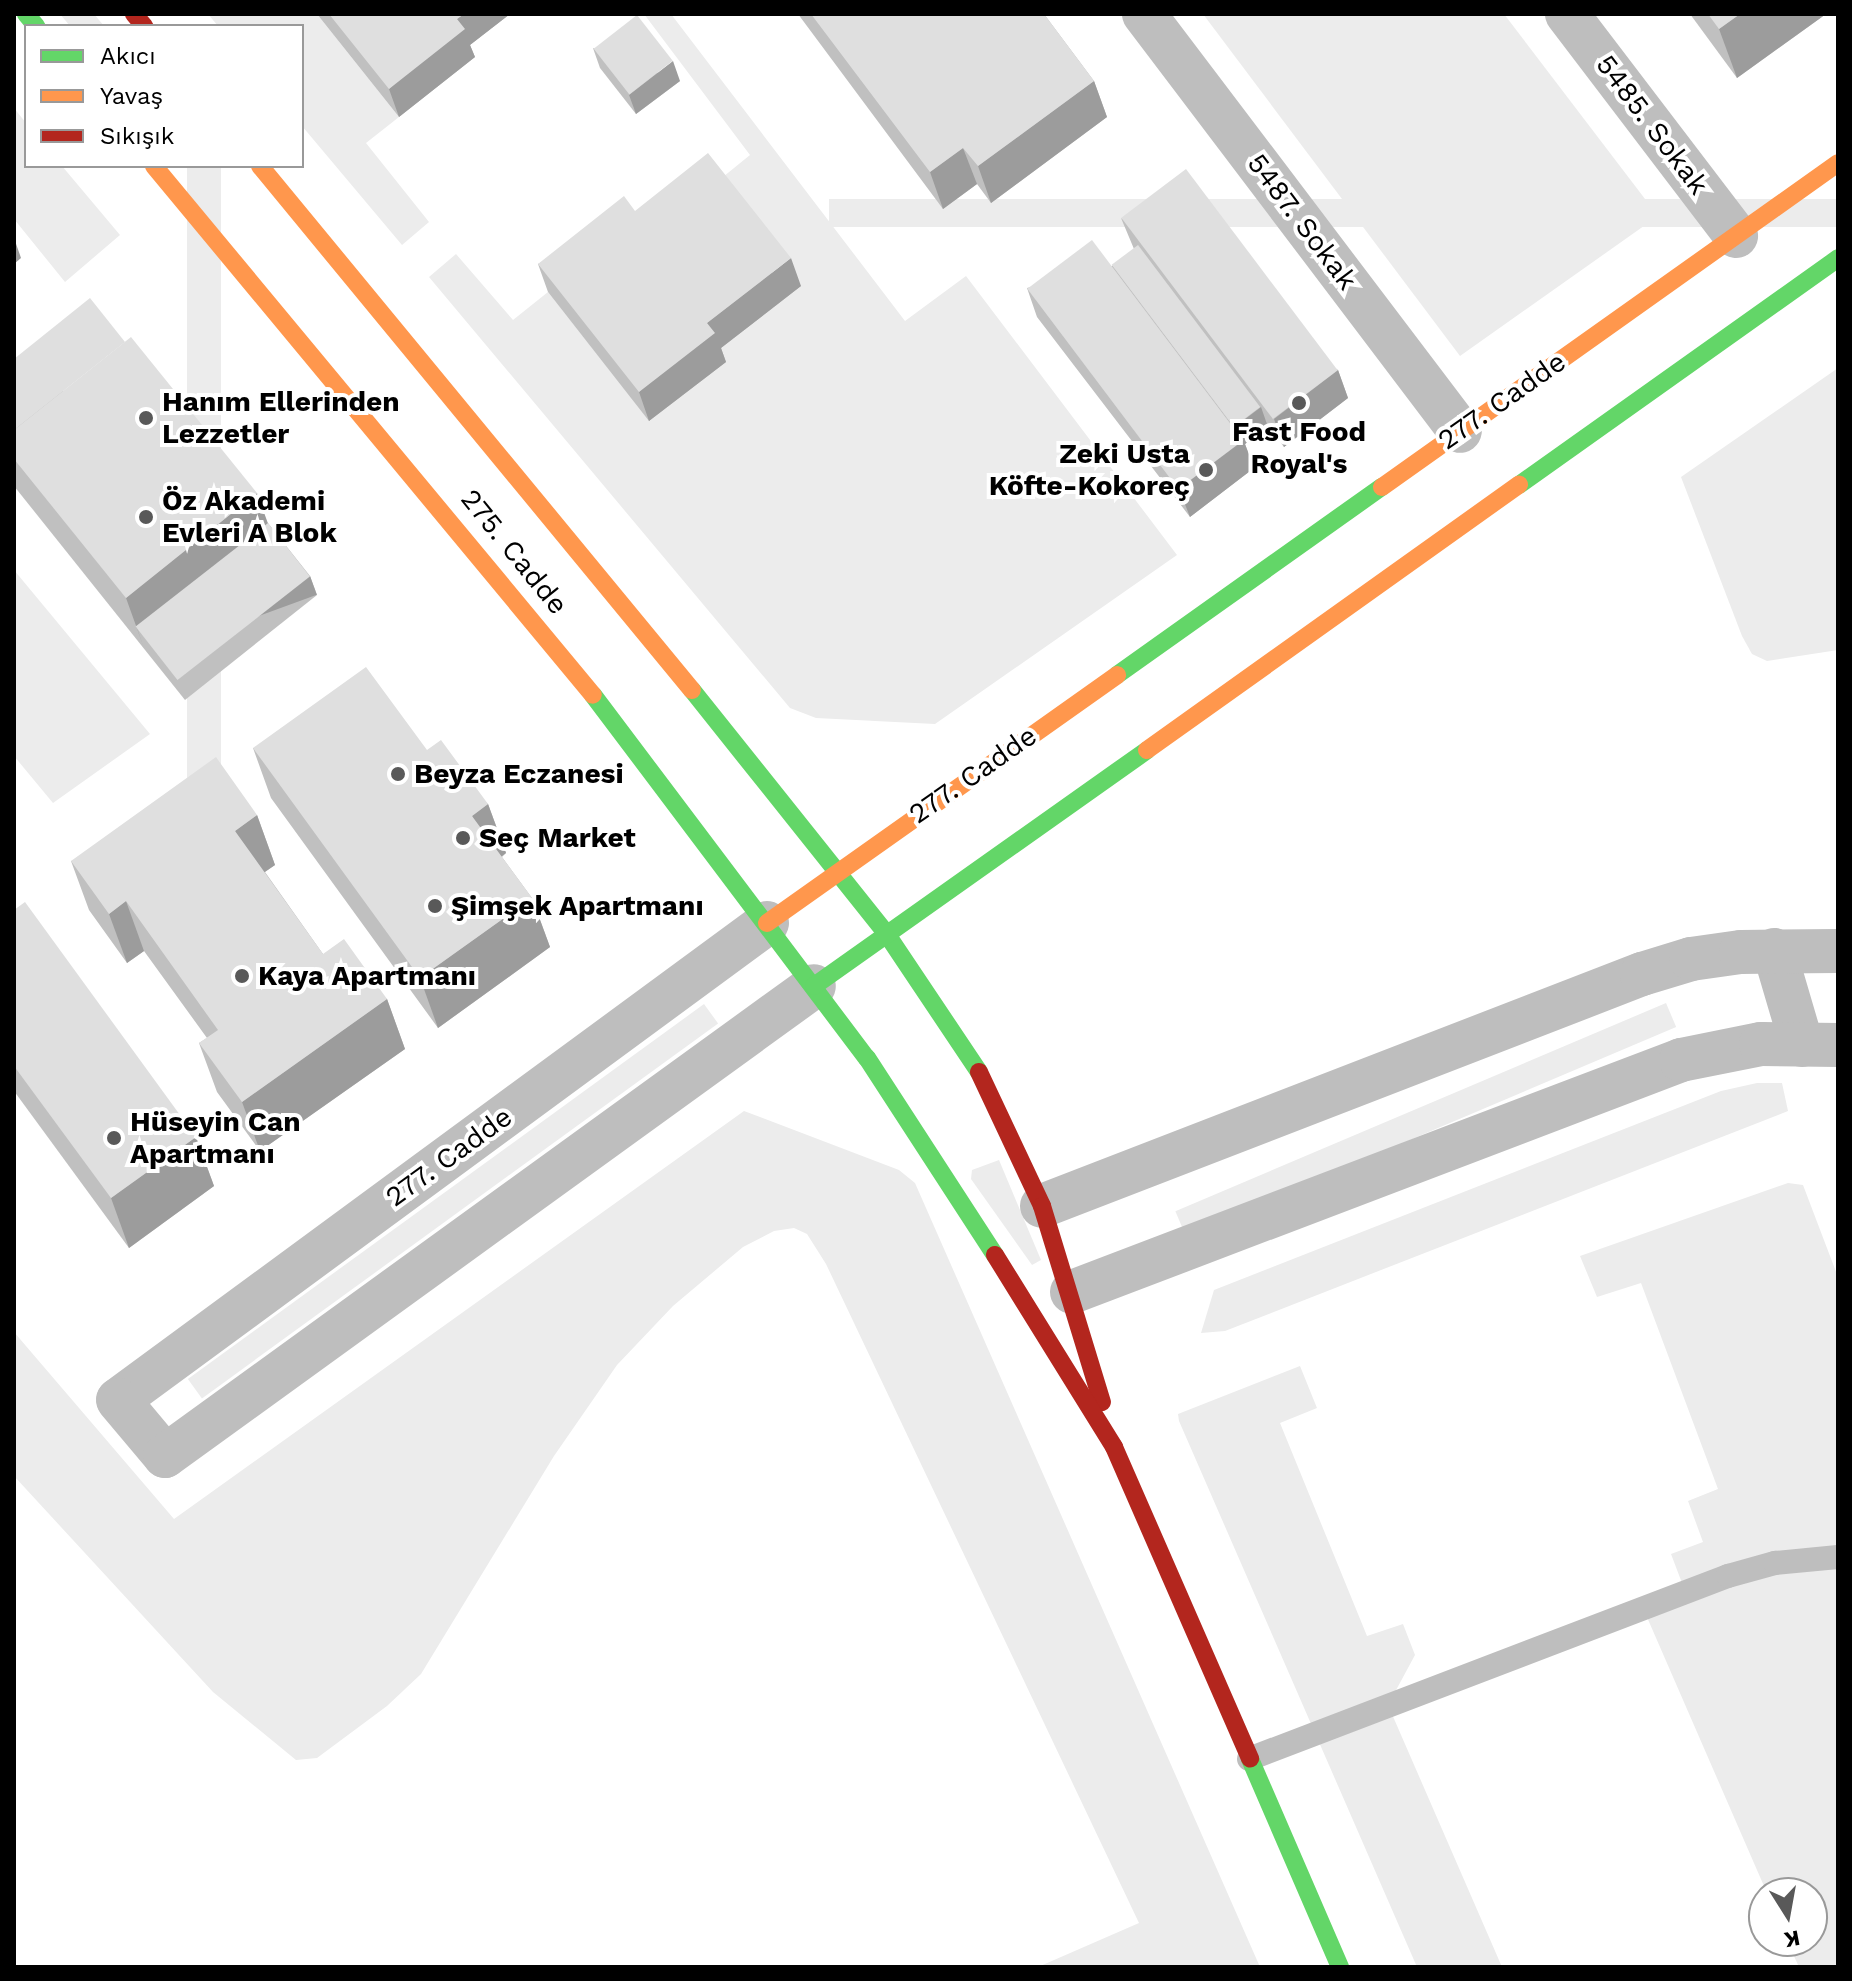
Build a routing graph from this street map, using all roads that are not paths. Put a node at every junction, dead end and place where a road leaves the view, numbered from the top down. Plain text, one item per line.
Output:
1 (1144, 14) edge
2 (1567, 14) edge
3 (1838, 163) edge
4 (156, 168) edge
5 (262, 168) edge
6 (1736, 236) junction
7 (1838, 258) edge
8 (1460, 431) junction
9 (838, 871) junction
10 (767, 923) junction
11 (886, 933) junction
12 (1774, 950) junction
13 (1838, 951) edge
14 (814, 986) junction
15 (1820, 1045) edge
16 (1042, 1206) junction
17 (1072, 1292) junction
18 (1114, 1447) junction
19 (1838, 1557) edge
20 (1249, 1759) junction
21 (1340, 1967) edge

1 - 8 street, 5487. Sokak
2 - 6 street, 5485. Sokak
3 - 6 street, 277. Cadde
4 - 10 street, 275. Cadde
5 - 9 street, 275. Cadde
6 - 8 street, 277. Cadde
7 - 11 street
8 - 9 street, 277. Cadde
9 - 10 street, 277. Cadde
9 - 11 street, 275. Cadde
10 - 14 street, 275. Cadde
10 - 14 street, 277. Cadde
11 - 14 street
11 - 16 street, 275. Cadde
12 - 13 street
12 - 15 street
12 - 16 street
14 - 18 street, 275. Cadde
15 - 17 street
16 - 17 street, 275. Cadde
17 - 18 street, 275. Cadde
18 - 20 street
19 - 20 lane
20 - 21 street

